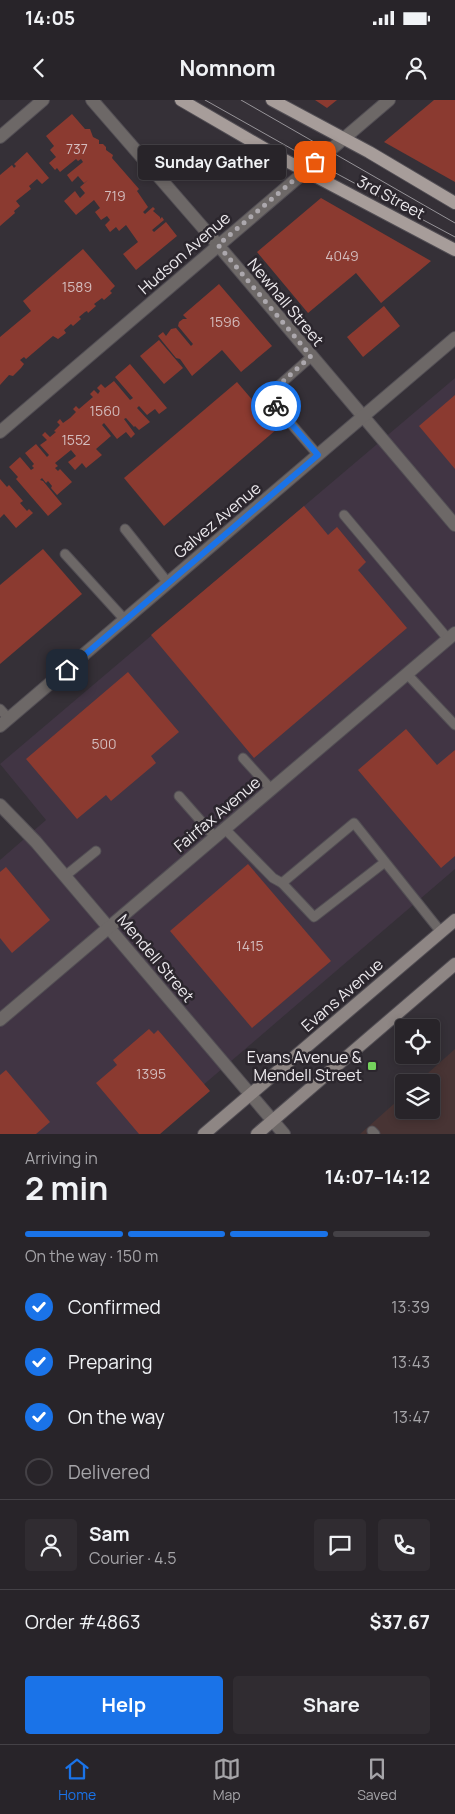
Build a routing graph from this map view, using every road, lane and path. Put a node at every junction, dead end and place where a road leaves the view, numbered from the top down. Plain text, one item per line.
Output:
1 (44, 100) edge
2 (92, 100) edge
3 (181, 100) edge
4 (272, 100) edge
5 (389, 100) edge
6 (0, 137) edge
7 (344, 138) junction
8 (306, 171) junction
9 (455, 202) edge
10 (218, 245) junction
11 (455, 250) edge
12 (455, 338) edge
13 (311, 356) junction
14 (363, 417) junction
15 (0, 432) edge
16 (318, 455) junction
17 (344, 515) dead end
18 (455, 525) edge
19 (125, 529) dead end
20 (65, 554) dead end
21 (168, 583) junction
22 (125, 620) junction
23 (451, 636) edge
24 (407, 674) junction
25 (0, 709) edge
26 (4, 723) edge
27 (455, 725) edge
28 (243, 758) dead end
29 (271, 789) junction
30 (179, 796) dead end
31 (0, 805) edge
32 (220, 833) junction
33 (96, 850) dead end
34 (385, 862) junction
35 (65, 876) junction
36 (282, 883) junction
37 (455, 920) edge
38 (108, 928) junction
39 (440, 932) junction
40 (455, 964) edge
41 (0, 1020) edge
42 (250, 1094) junction
43 (272, 1120) junction
44 (204, 1134) edge
45 (257, 1134) edge
46 (284, 1134) edge

1 - 6 street
2 - 10 street, Newhall Street
3 - 8 main road, 3rd Street
4 - 7 main road, 3rd Street
5 - 7 street, Hudson Avenue
7 - 8 street, Hudson Avenue
7 - 9 main road, 3rd Street
8 - 10 street, Hudson Avenue
8 - 11 main road, 3rd Street
10 - 13 street, Newhall Street
10 - 15 street, Hudson Avenue
12 - 14 street, Galvez Avenue
13 - 14 street, Newhall Street
13 - 16 lane
14 - 16 street, Galvez Avenue
14 - 18 street, Newhall Street
16 - 21 street, Galvez Avenue
17 - 23 lane
19 - 21 lane
20 - 22 lane
21 - 22 street, Galvez Avenue
22 - 26 street, Galvez Avenue
23 - 24 street, Fairfax Avenue
24 - 27 lane
24 - 29 street, Fairfax Avenue
25 - 26 lane
28 - 29 lane
29 - 32 street, Fairfax Avenue
30 - 32 lane
31 - 35 street, Mendell Street
32 - 36 lane
32 - 38 street, Fairfax Avenue
33 - 35 lane
34 - 36 lane
34 - 36 lane
34 - 39 lane
35 - 38 street, Mendell Street
37 - 39 main road, Evans Avenue
38 - 41 street, Fairfax Avenue
38 - 42 street, Mendell Street
39 - 42 main road, Evans Avenue
40 - 43 main road
42 - 43 street, Mendell Street
42 - 44 main road, Evans Avenue
43 - 45 main road
43 - 46 street, Mendell Street

